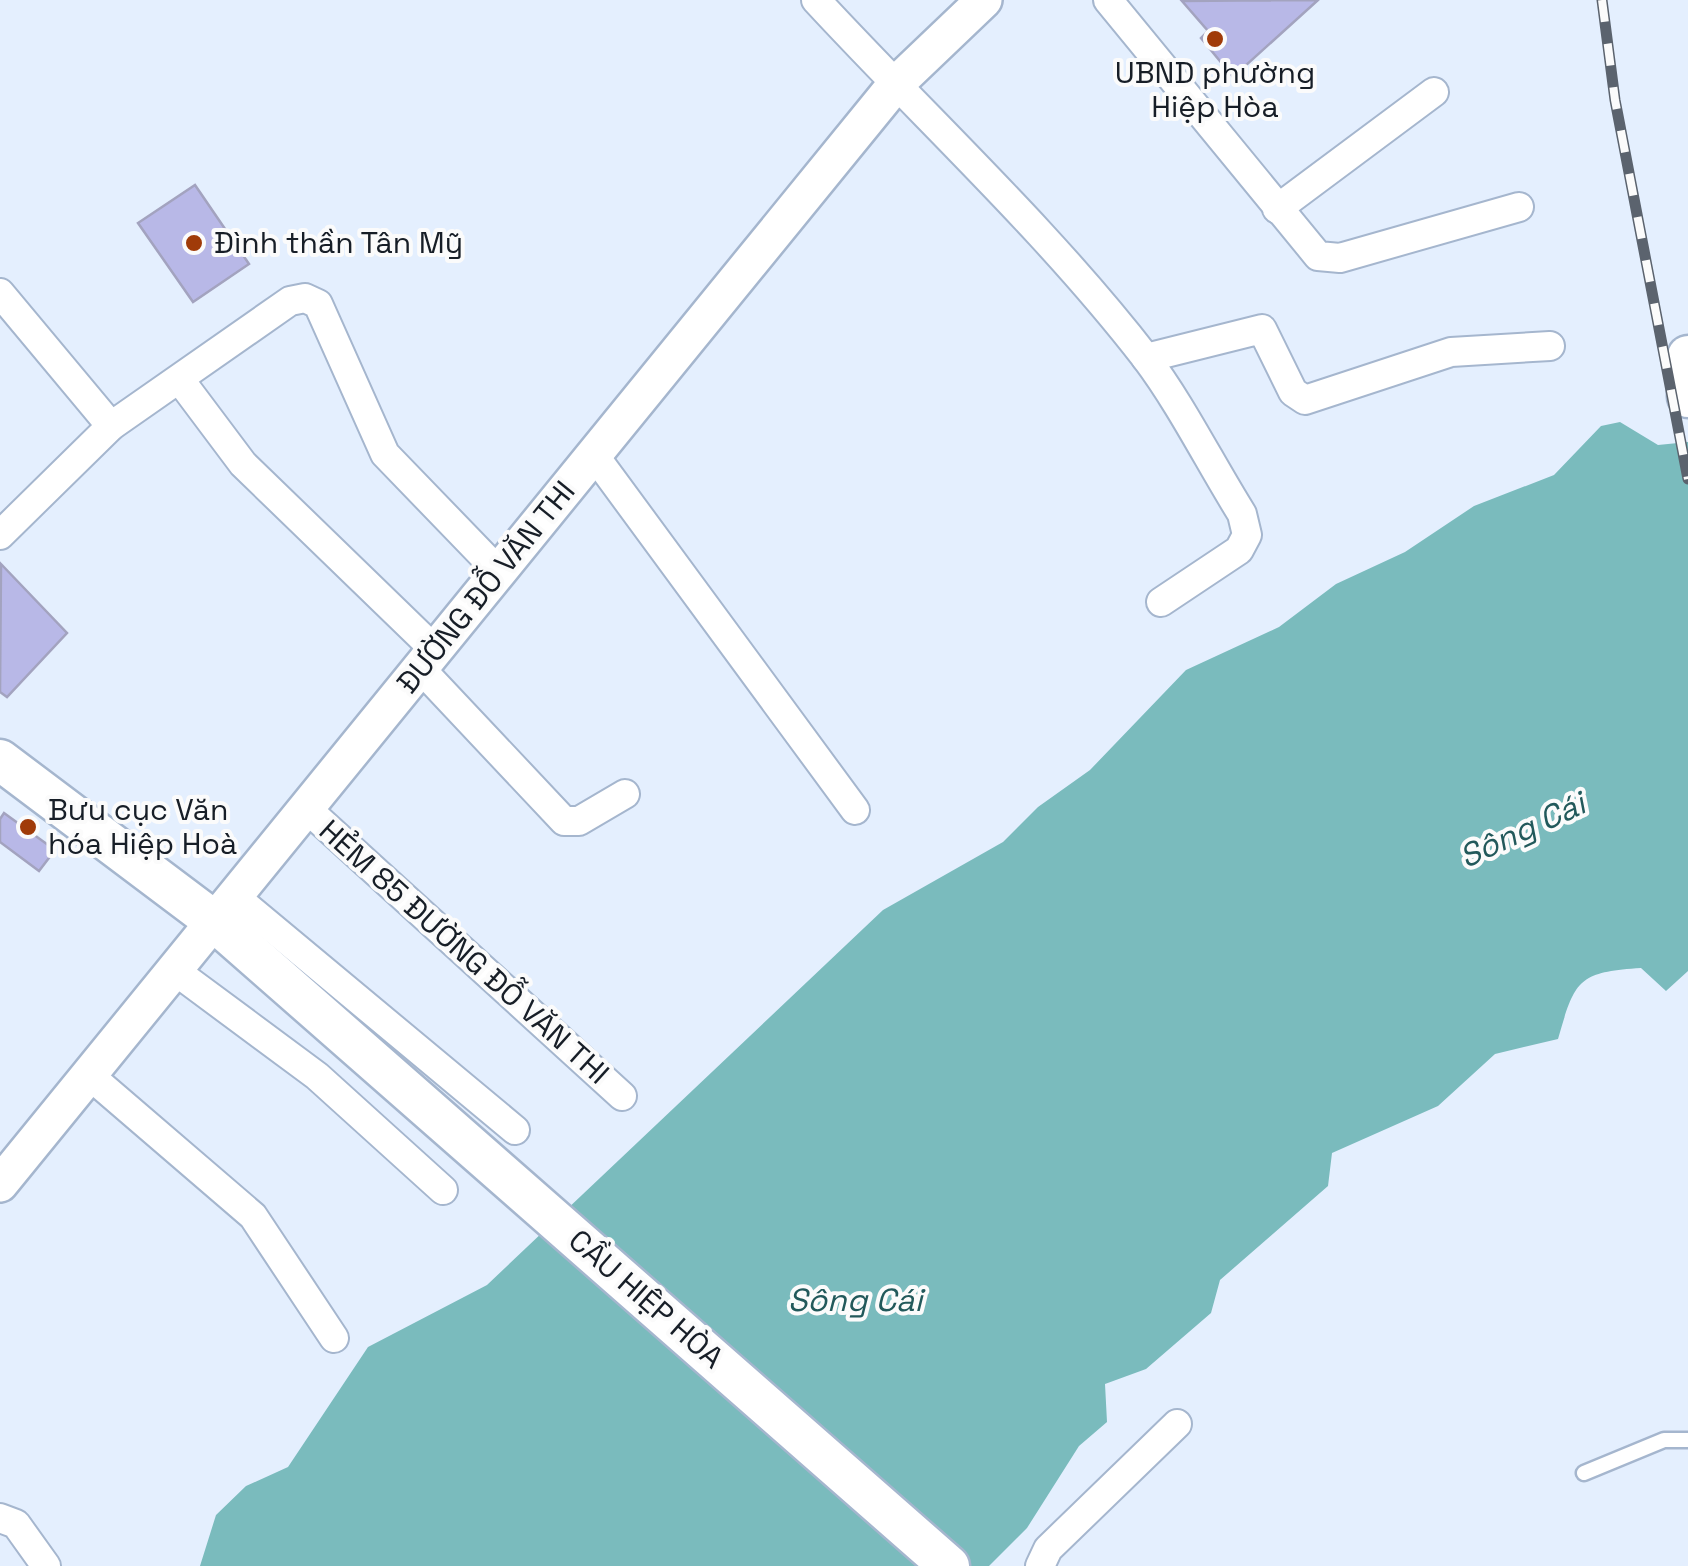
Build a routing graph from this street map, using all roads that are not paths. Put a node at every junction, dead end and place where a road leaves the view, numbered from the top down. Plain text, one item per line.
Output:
1 (816, 0) edge
2 (984, 0) edge
3 (1108, 0) edge
4 (895, 86) junction
5 (1434, 92) dead end
6 (1277, 208) junction
7 (1519, 208) dead end
8 (0, 293) edge
9 (1550, 346) dead end
10 (1688, 356) edge
11 (1146, 358) junction
12 (180, 380) junction
13 (1688, 397) edge
14 (111, 426) junction
15 (594, 456) junction
16 (0, 536) edge
17 (499, 572) junction
18 (1160, 602) dead end
19 (428, 659) junction
20 (0, 760) edge
21 (625, 794) dead end
22 (306, 808) junction
23 (855, 810) dead end
24 (224, 909) junction
25 (174, 970) junction
26 (89, 1074) junction
27 (622, 1096) dead end
28 (515, 1130) dead end
29 (0, 1184) edge
30 (443, 1190) dead end
31 (334, 1338) dead end
32 (1177, 1424) dead end
33 (1688, 1440) edge
34 (1584, 1472) dead end
35 (0, 1518) edge
36 (46, 1566) edge
37 (949, 1566) edge
38 (1040, 1566) edge

1 - 4 street
2 - 4 street, ĐƯỜNG ĐỖ VĂN THI
3 - 6 street
4 - 11 street
4 - 15 street, ĐƯỜNG ĐỖ VĂN THI
5 - 6 street
6 - 7 street
8 - 14 street
9 - 11 street
10 - 13 main road
11 - 18 street
12 - 14 street
12 - 17 street
12 - 19 street
14 - 16 street
15 - 17 street, ĐƯỜNG ĐỖ VĂN THI
15 - 23 street
17 - 19 street, ĐƯỜNG ĐỖ VĂN THI
19 - 21 street
19 - 22 street, ĐƯỜNG ĐỖ VĂN THI
20 - 24 main road, CẦU HIỆP HÒA
22 - 24 street, ĐƯỜNG ĐỖ VĂN THI
22 - 27 street, HẺM 85 ĐƯỜNG ĐỖ VĂN THI
24 - 25 street, ĐƯỜNG ĐỖ VĂN THI
24 - 28 street
24 - 37 main road, CẦU HIỆP HÒA
25 - 26 street, ĐƯỜNG ĐỖ VĂN THI
25 - 30 street
26 - 29 street, ĐƯỜNG ĐỖ VĂN THI
26 - 31 street
32 - 38 street
33 - 34 lane
35 - 36 street

